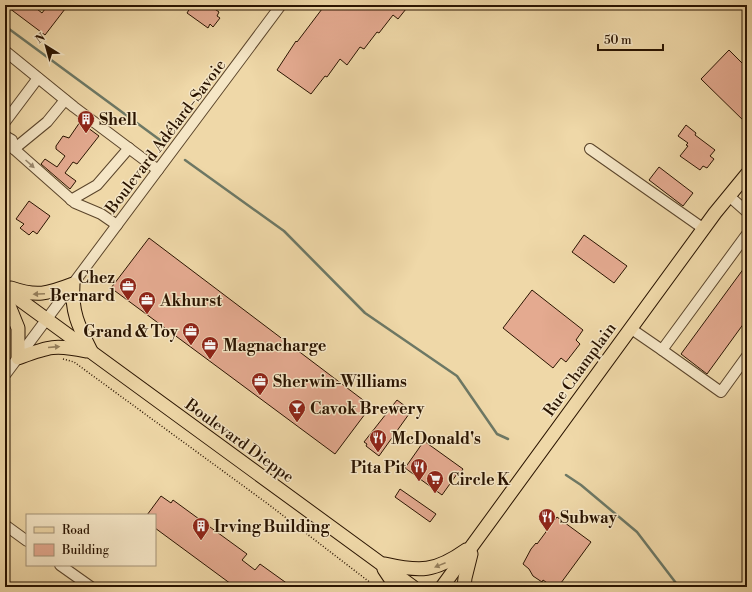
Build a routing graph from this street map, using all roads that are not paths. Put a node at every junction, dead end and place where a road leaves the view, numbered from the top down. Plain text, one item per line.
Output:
1 (276, 7) edge
2 (5, 51) edge
3 (38, 78) junction
4 (65, 100) junction
5 (5, 122) edge
6 (5, 136) edge
7 (129, 148) junction
8 (14, 149) junction
9 (590, 149) dead end
10 (158, 170) junction
11 (747, 174) edge
12 (729, 196) junction
13 (71, 200) junction
14 (747, 212) edge
15 (117, 225) junction
16 (704, 229) junction
17 (747, 234) edge
18 (73, 284) junction
19 (5, 288) edge
20 (5, 296) edge
21 (42, 316) junction
22 (630, 328) junction
23 (662, 350) junction
24 (92, 353) junction
25 (747, 356) edge
26 (18, 358) junction
27 (5, 375) edge
28 (5, 525) edge
29 (26, 540) edge
30 (474, 545) junction
31 (380, 562) junction
32 (61, 566) edge
33 (91, 587) edge
34 (396, 587) edge
35 (413, 587) edge
36 (442, 587) edge
37 (464, 587) edge

1 - 10 street, Boulevard Adélard-Savoie
2 - 3 street
3 - 4 street
3 - 5 street
4 - 7 street
4 - 8 street
6 - 8 street
7 - 10 street
7 - 13 street
8 -> 13 street
9 - 16 street
10 - 15 street, Boulevard Adélard-Savoie
11 - 12 main road, Rue Champlain
12 - 14 street
12 - 16 main road, Rue Champlain
13 - 15 street
15 - 18 street, Boulevard Adélard-Savoie
16 - 22 main road, Rue Champlain
17 - 23 street
18 -> 19 main road
18 - 21 street, Boulevard Adélard-Savoie
18 - 24 main road
19 - 21 main road, Boulevard Dieppe
20 - 26 main road
21 - 24 main road, Boulevard Dieppe
21 - 26 street, Boulevard Adélard-Savoie
22 - 23 street
22 - 30 main road, Rue Champlain
23 - 25 street
26 -> 24 main road
24 - 31 main road, Boulevard Dieppe
26 - 27 street
28 - 29 street
30 -> 31 main road
30 - 36 main road, Rue Champlain
30 - 37 main road
31 - 34 main road
31 - 35 main road, Boulevard Dieppe
32 - 33 street

